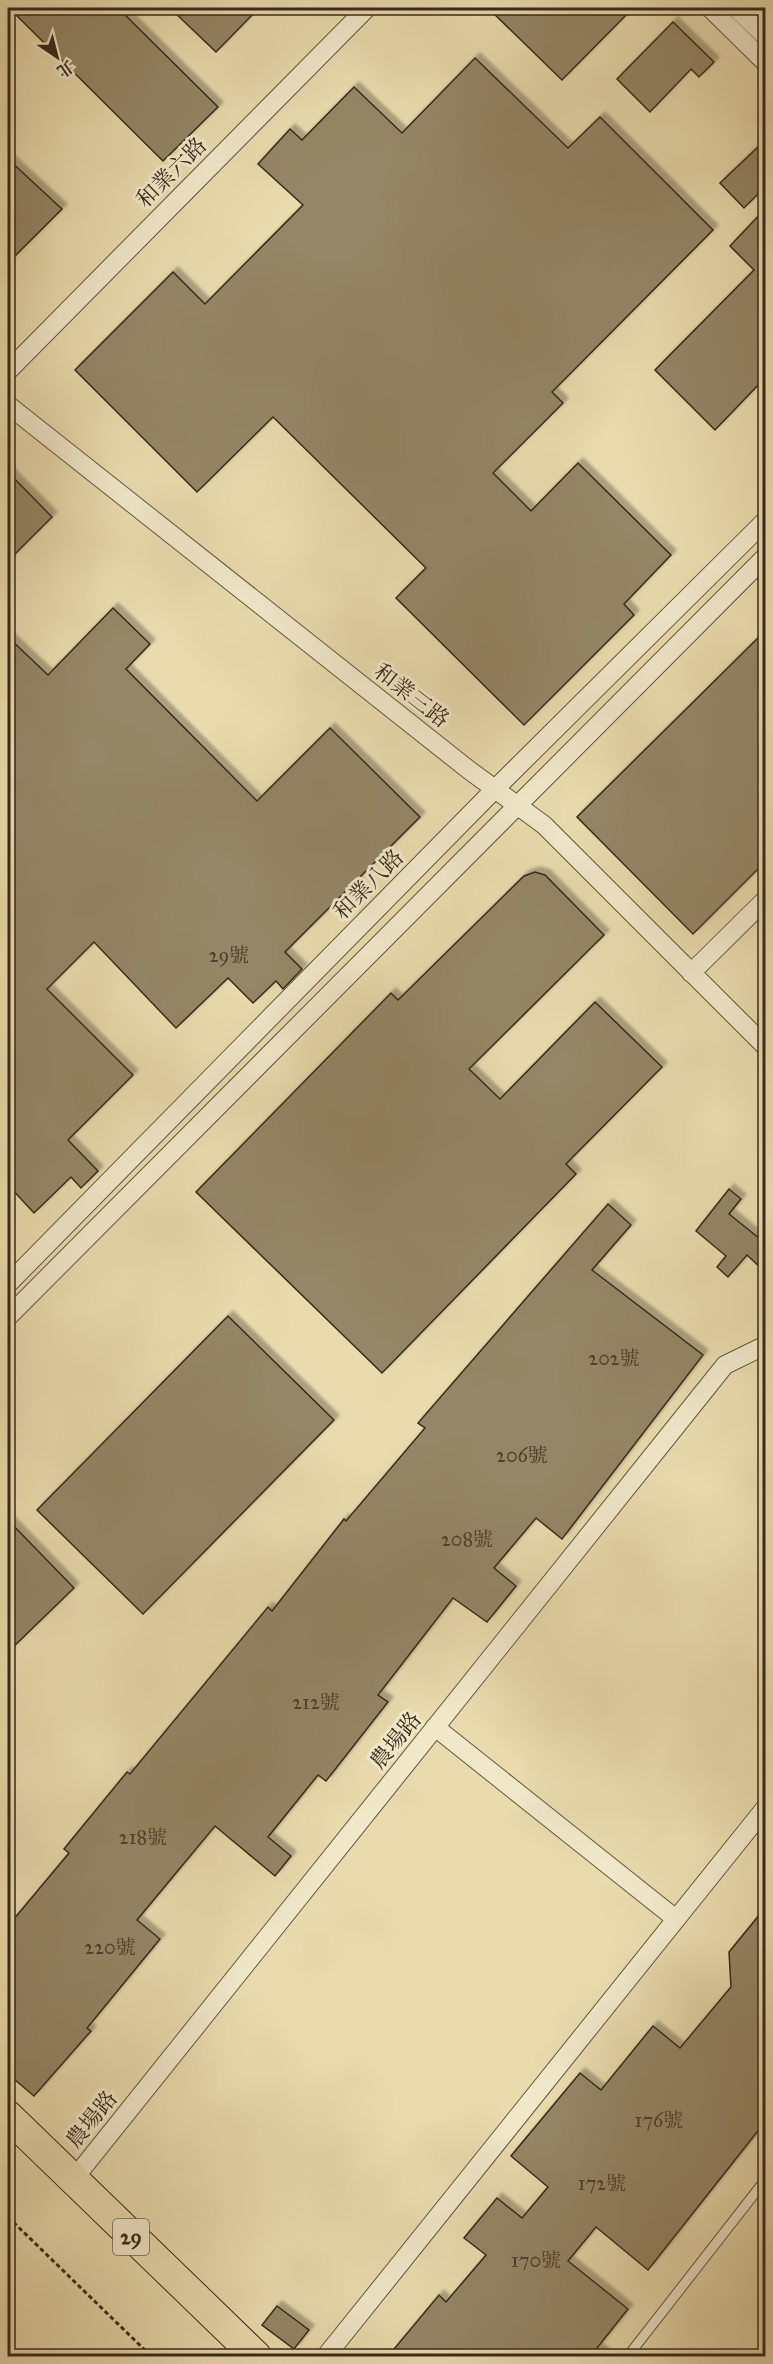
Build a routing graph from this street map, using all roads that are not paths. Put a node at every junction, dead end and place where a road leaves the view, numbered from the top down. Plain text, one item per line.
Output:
1 (367, 8) edge
2 (710, 8) edge
3 (736, 8) edge
4 (765, 37) edge
5 (765, 63) edge
6 (8, 371) edge
7 (8, 405) edge
8 (765, 520) edge
9 (765, 556) edge
10 (495, 789) junction
11 (518, 805) junction
12 (765, 899) edge
13 (691, 973) junction
14 (765, 1047) edge
15 (8, 1284) edge
16 (8, 1317) edge
17 (765, 1345) edge
18 (435, 1727) junction
19 (765, 1807) edge
20 (676, 1919) junction
21 (8, 2116) edge
22 (765, 2179) edge
23 (73, 2180) junction
24 (256, 2356) edge
25 (326, 2356) edge
26 (628, 2356) edge

1 - 6 street, 和業六路
2 - 5 street
3 - 4 street
7 - 10 street, 和業三路
8 - 10 street, 和業八路
9 - 11 street
10 - 11 street, 和業三路
10 - 15 street, 和業八路
11 - 13 street, 和業三路
11 - 16 street
12 - 13 street
13 - 14 street, 和業三路
17 - 18 street, 農場路
18 - 20 street
18 - 23 street, 農場路
19 - 20 street
20 - 25 street
21 - 23 main road, 29
22 - 26 lane
23 - 24 main road, 29

